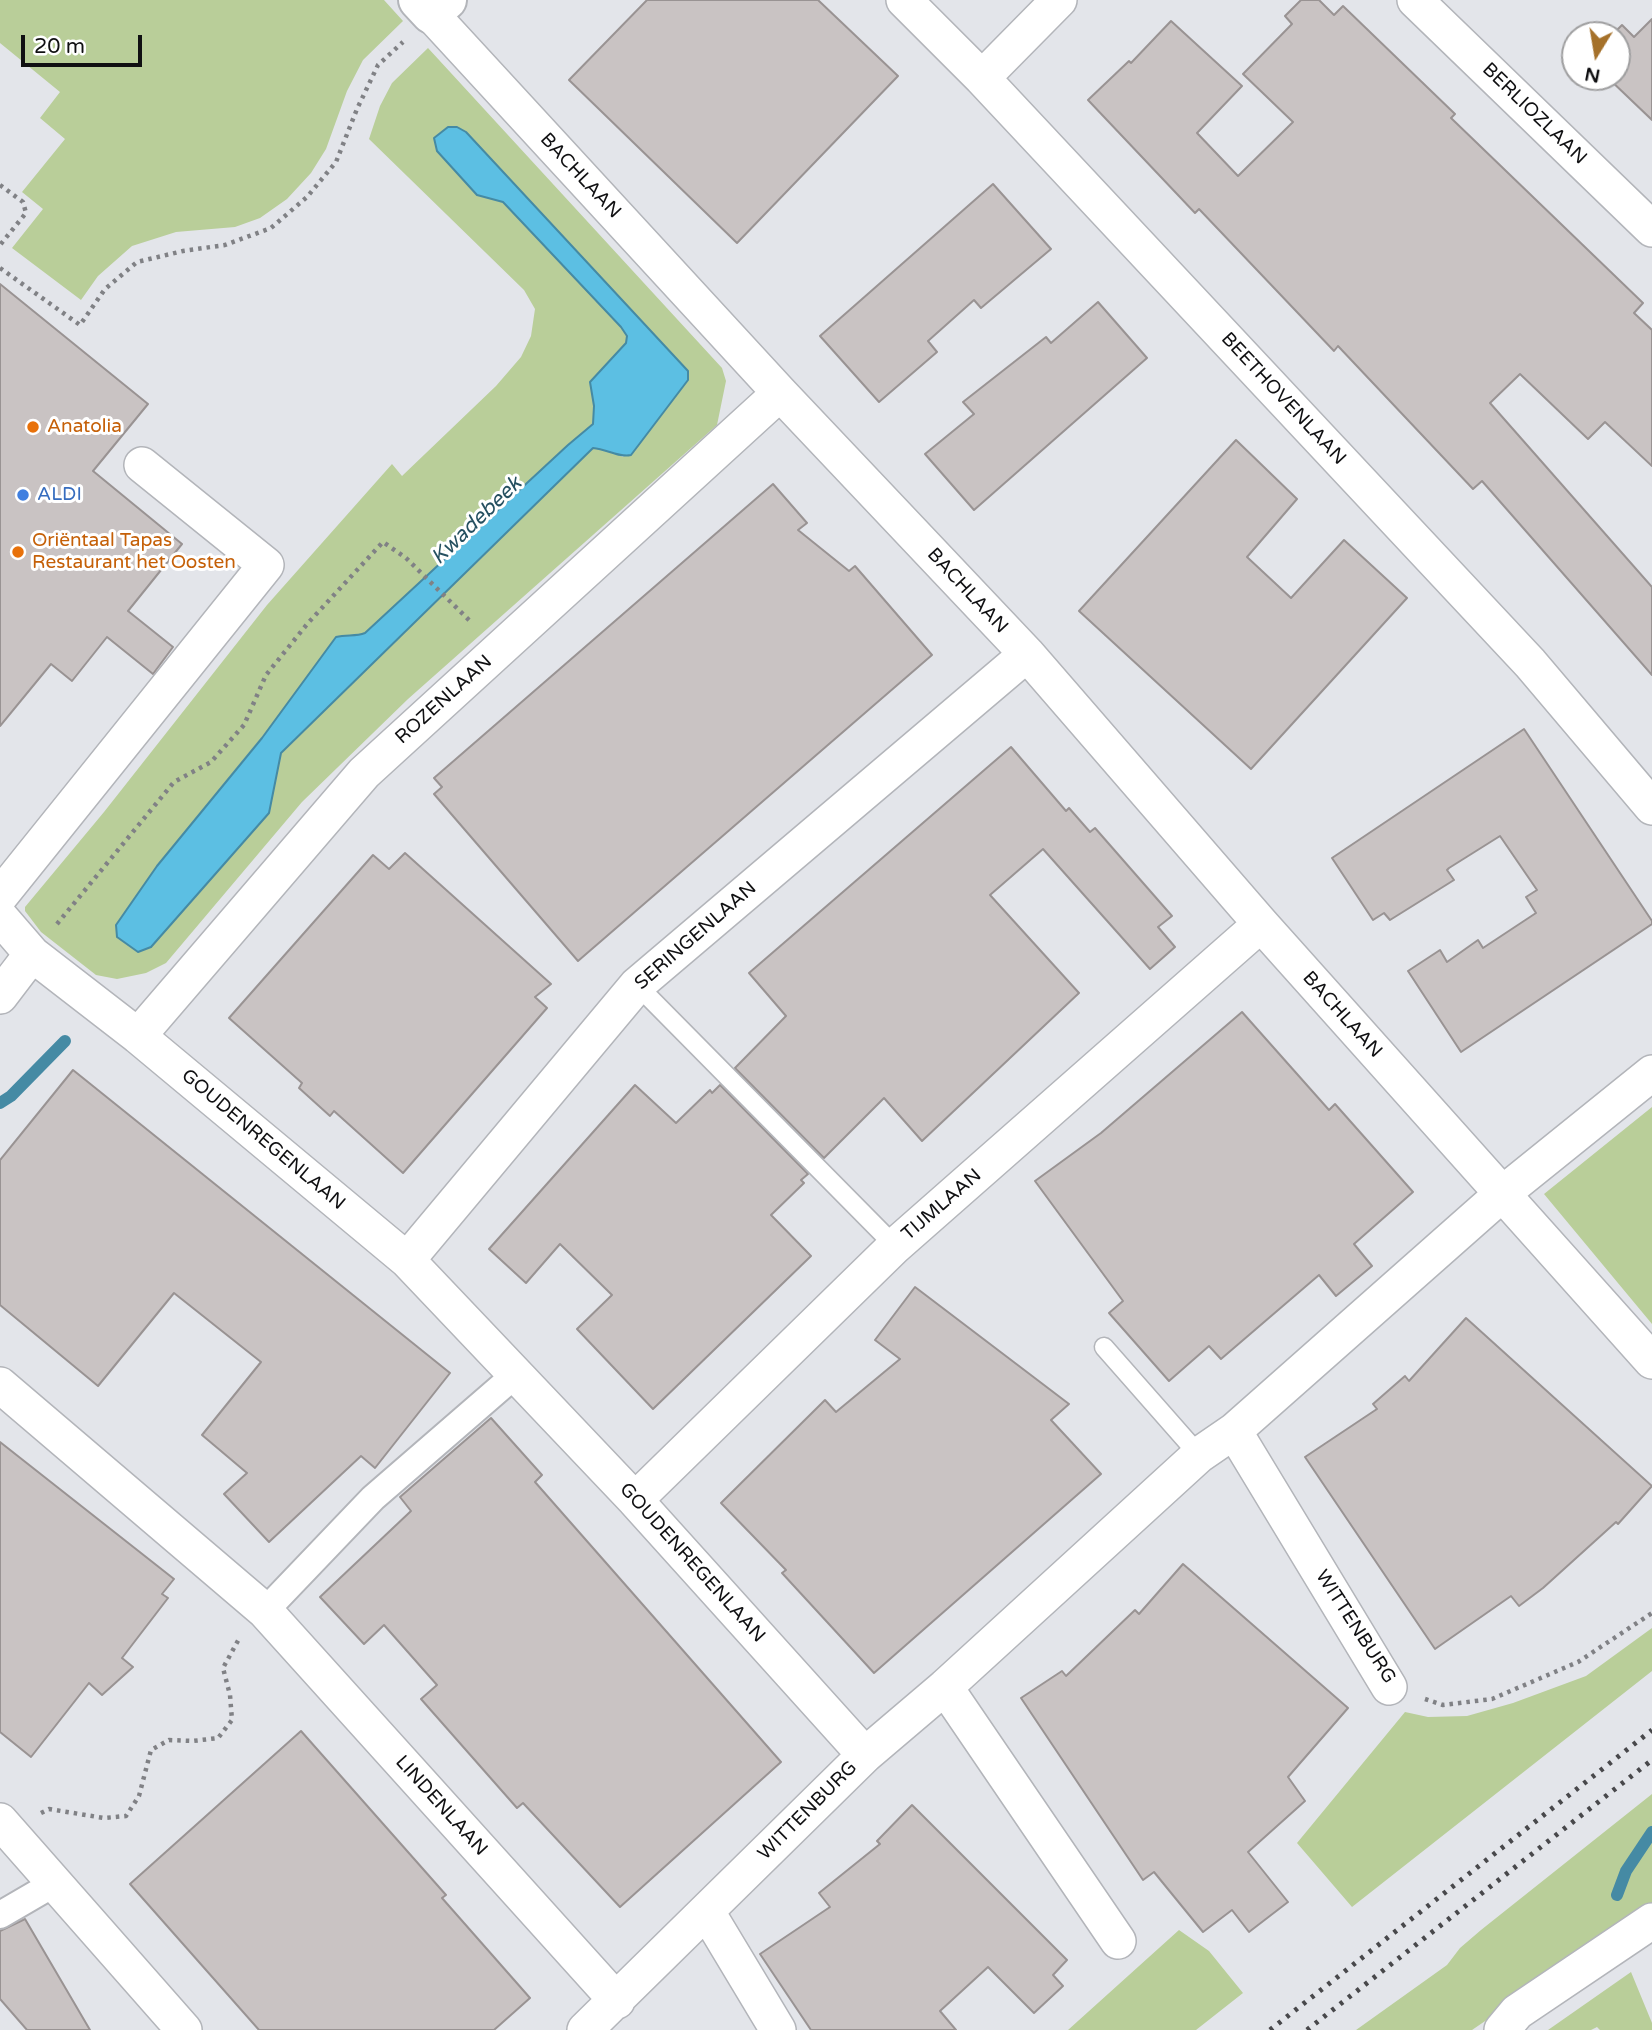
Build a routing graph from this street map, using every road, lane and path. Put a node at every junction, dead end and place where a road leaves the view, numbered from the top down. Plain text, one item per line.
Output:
1 (904, 0) edge
2 (1059, 0) edge
3 (1415, 0) edge
4 (432, 5) edge
5 (982, 78) junction
6 (0, 184) edge
7 (1652, 229) edge
8 (0, 245) edge
9 (0, 268) edge
10 (780, 393) junction
11 (142, 465) dead end
12 (481, 631) dead end
13 (1027, 654) junction
14 (1652, 807) edge
15 (0, 896) edge
16 (0, 917) edge
17 (1261, 924) junction
18 (32, 954) junction
19 (637, 985) junction
20 (0, 996) edge
21 (138, 1036) junction
22 (1652, 1073) edge
23 (1502, 1194) junction
24 (895, 1246) junction
25 (407, 1260) junction
26 (1104, 1347) dead end
27 (1652, 1361) edge
28 (515, 1375) junction
29 (0, 1385) edge
30 (1234, 1431) junction
31 (1199, 1455) junction
32 (635, 1500) junction
33 (265, 1611) junction
34 (1652, 1613) edge
35 (945, 1687) junction
36 (1389, 1687) joint
37 (865, 1755) junction
38 (6, 1828) edge
39 (55, 1883) junction
40 (707, 1912) junction
41 (0, 1915) edge
42 (1652, 1920) edge
43 (1118, 1941) dead end
44 (617, 2001) junction
45 (184, 2030) edge
46 (585, 2030) edge
47 (778, 2030) edge
48 (1502, 2030) edge

1 - 5 street, BEETHOVENLAAN
2 - 5 street
3 - 7 street, BERLIOZLAAN
4 - 9 path
4 - 10 street, BACHLAAN
5 - 14 street, BEETHOVENLAAN
6 - 8 path
10 - 13 street, BACHLAAN
10 - 21 street, ROZENLAAN
11 - 15 street
12 - 18 path
13 - 17 street, BACHLAAN
13 - 19 street, SERINGENLAAN
16 - 18 street, GOUDENREGENLAAN
17 - 23 street, BACHLAAN
17 - 24 street, TIJMLAAN
18 - 20 street
18 - 21 street, GOUDENREGENLAAN
19 - 24 lane
19 - 25 street, SERINGENLAAN
21 - 25 street, GOUDENREGENLAAN
22 - 23 street, WITTENBURG
23 - 27 street
23 - 30 street, WITTENBURG
24 - 32 street, TIJMLAAN
25 - 28 street, GOUDENREGENLAAN
26 - 31 lane
28 - 32 street, GOUDENREGENLAAN
28 - 33 street
29 - 33 street, LINDENLAAN
30 - 31 street, WITTENBURG
30 - 36 street, WITTENBURG
31 - 35 street, WITTENBURG
32 - 37 street, GOUDENREGENLAAN
33 - 38 path
33 - 44 street, LINDENLAAN
34 - 36 path, WITTENBURG
35 - 37 street, WITTENBURG
35 - 43 street
37 - 40 street, WITTENBURG
38 - 39 street
39 - 41 street
39 - 45 street
40 - 44 street, WITTENBURG
40 - 47 street
42 - 48 street
44 - 46 street, WITTENBURG

